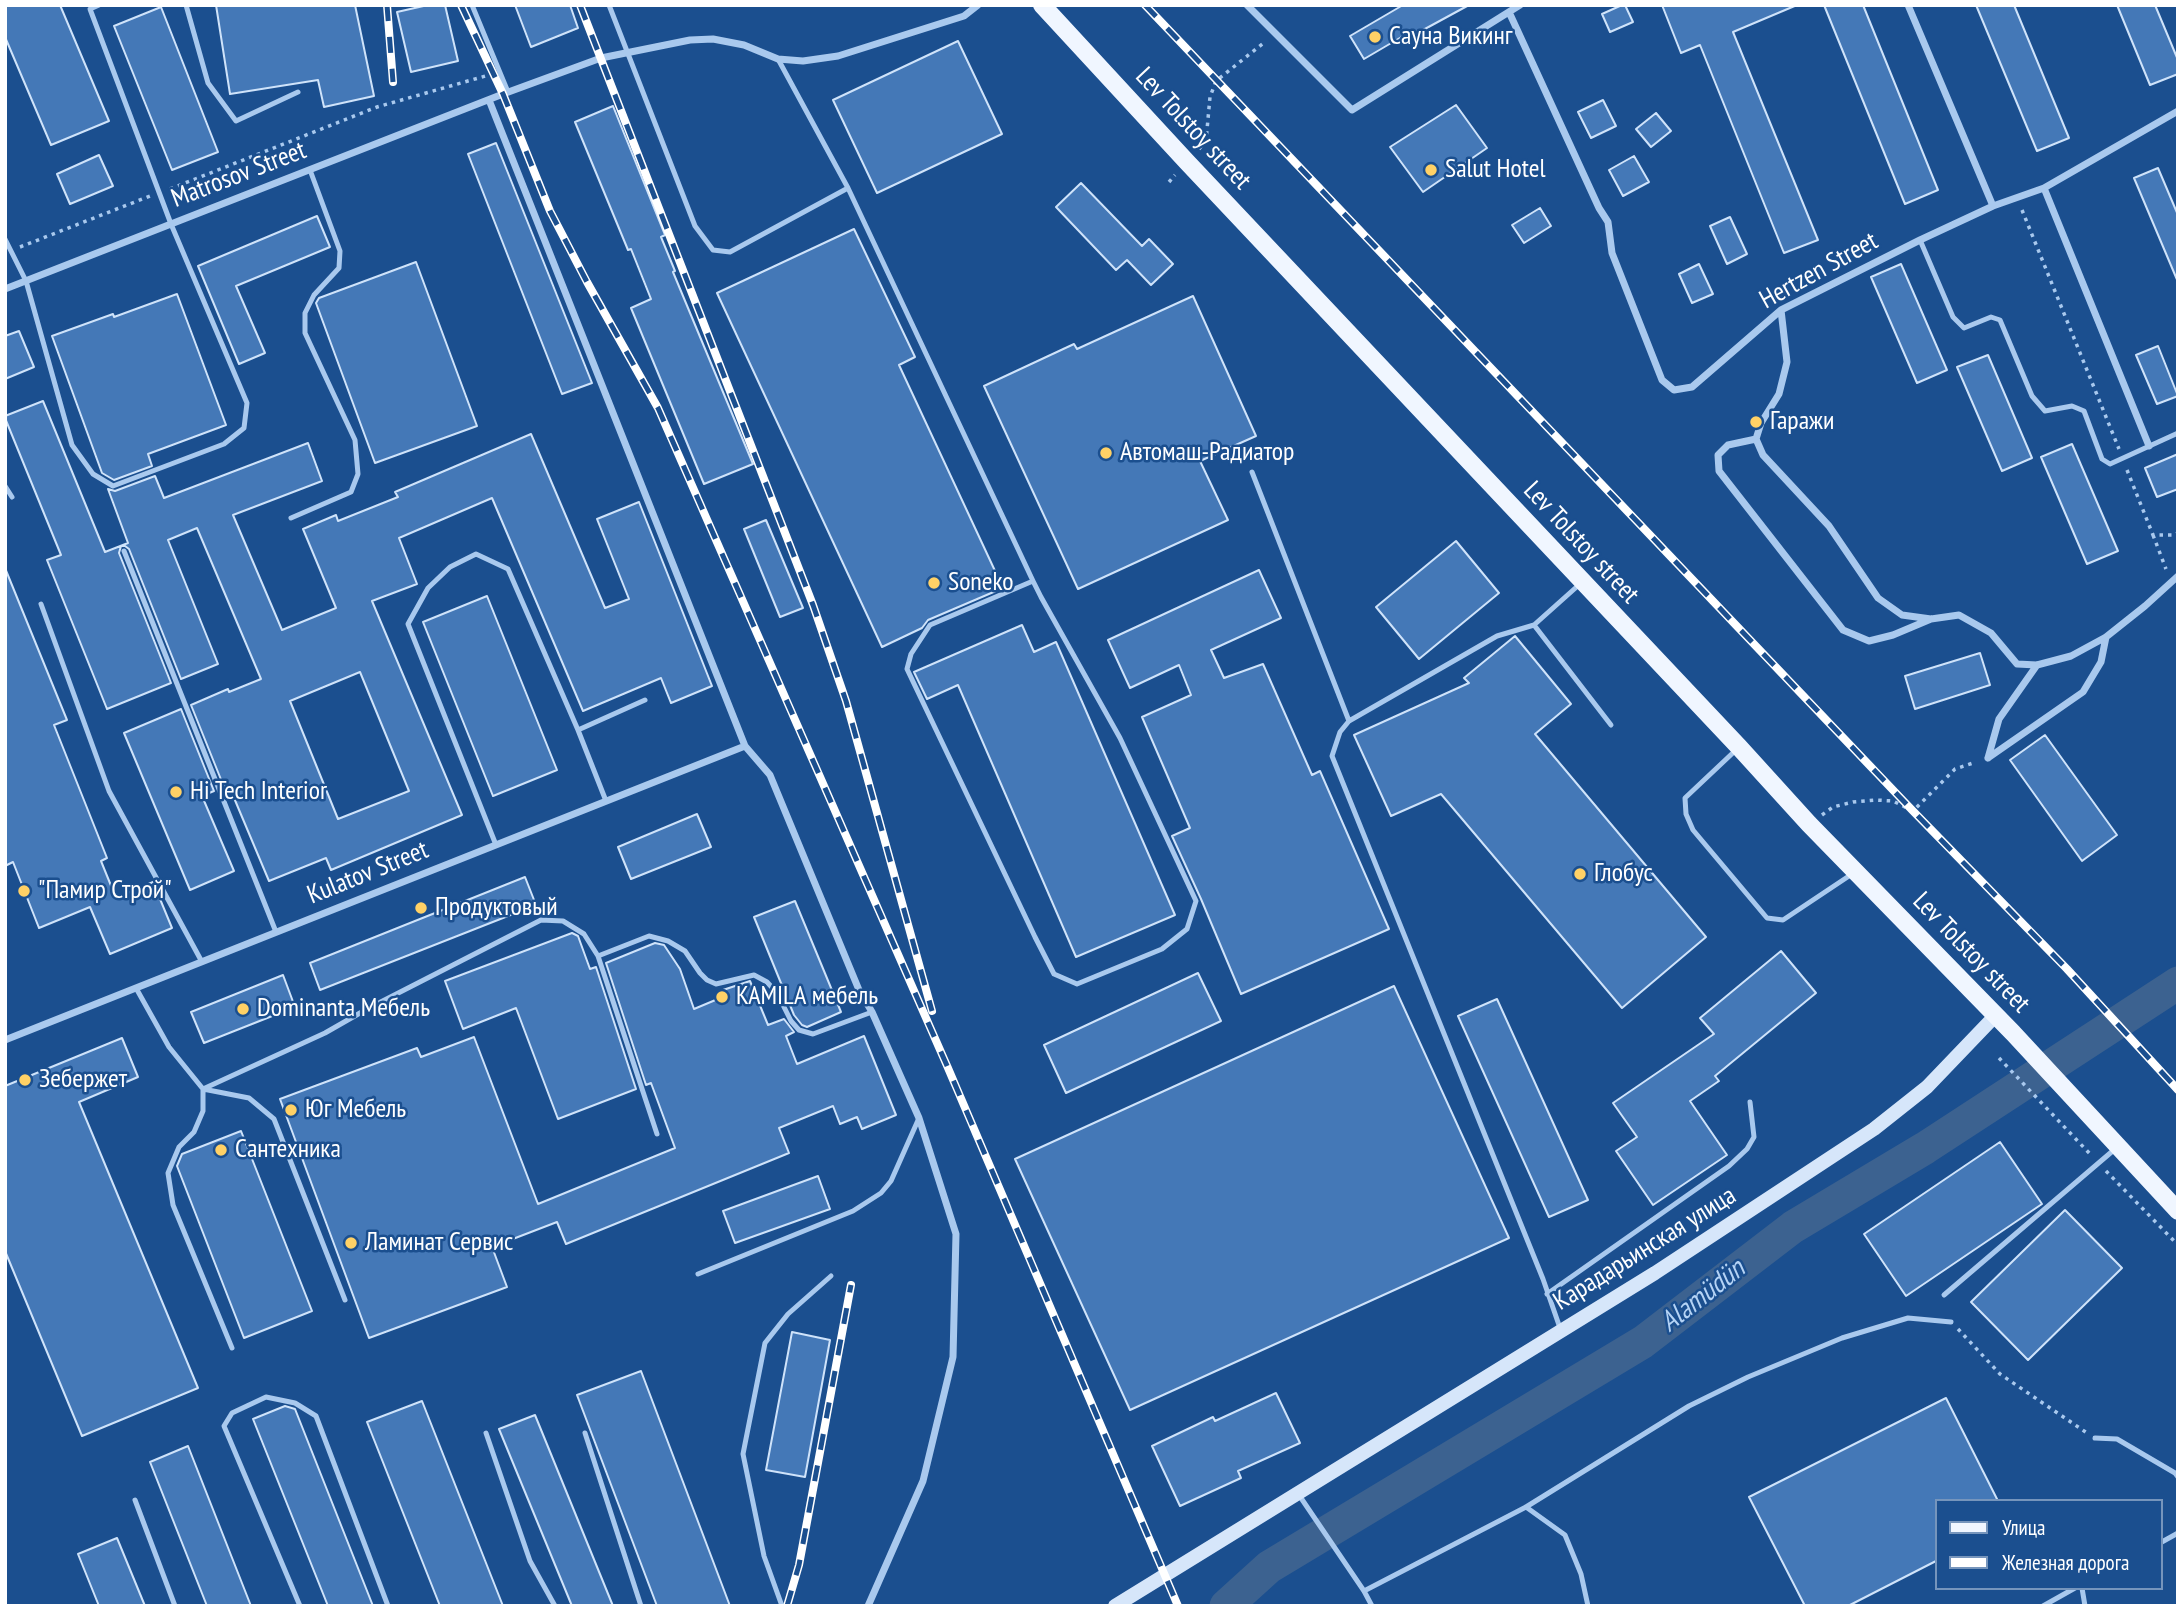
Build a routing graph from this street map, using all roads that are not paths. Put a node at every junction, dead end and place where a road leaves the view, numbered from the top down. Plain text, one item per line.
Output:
1 (99, 5) edge
2 (186, 5) edge
3 (472, 5) edge
4 (609, 5) edge
5 (978, 5) edge
6 (1042, 5) edge
7 (1247, 5) edge
8 (1520, 5) edge
9 (1908, 5) edge
10 (1509, 12) junction
11 (626, 51) junction
12 (778, 59) junction
13 (298, 92) dead end
14 (508, 92) junction
15 (489, 100) junction
16 (2178, 111) edge
17 (310, 170) junction
18 (848, 188) junction
19 (2044, 188) junction
20 (1993, 206) junction
21 (171, 224) junction
22 (5, 239) edge
23 (1920, 240) junction
24 (26, 281) junction
25 (5, 289) edge
26 (1781, 310) junction
27 (2178, 433) edge
28 (1756, 439) junction
29 (2149, 446) junction
30 (1252, 472) dead end
31 (5, 485) edge
32 (12, 498) dead end
33 (291, 518) dead end
34 (124, 551) dead end
35 (2178, 576) edge
36 (1033, 581) junction
37 (1581, 582) junction
38 (41, 604) dead end
39 (1931, 619) junction
40 (1534, 625) junction
41 (2106, 637) junction
42 (2037, 665) junction
43 (645, 701) dead end
44 (1349, 721) junction
45 (1611, 725) dead end
46 (578, 730) junction
47 (745, 746) junction
48 (1739, 747) junction
49 (606, 801) junction
50 (496, 845) junction
51 (1855, 872) junction
52 (276, 932) junction
53 (598, 956) junction
54 (202, 962) junction
55 (136, 988) junction
56 (872, 1012) junction
57 (1996, 1016) junction
58 (5, 1040) edge
59 (203, 1089) junction
60 (1750, 1102) dead end
61 (919, 1118) junction
62 (657, 1134) dead end
63 (2119, 1145) junction
64 (2178, 1211) edge
65 (698, 1274) dead end
66 (831, 1276) dead end
67 (1547, 1294) junction
68 (1944, 1295) dead end
69 (345, 1300) dead end
70 (1951, 1322) road end
71 (1561, 1331) junction
72 (232, 1348) dead end
73 (486, 1433) dead end
74 (585, 1433) dead end
75 (2095, 1438) road end
76 (2178, 1477) edge
77 (1298, 1493) junction
78 (135, 1500) dead end
79 (1526, 1507) junction
80 (2178, 1533) edge
81 (2162, 1542) edge
82 (2071, 1590) edge
83 (1364, 1591) junction
84 (175, 1606) edge
85 (300, 1606) edge
86 (388, 1606) edge
87 (555, 1606) edge
88 (641, 1606) edge
89 (782, 1606) edge
90 (868, 1606) edge
91 (1115, 1606) edge
92 (1372, 1606) edge
93 (1588, 1606) edge
94 (2043, 1606) edge

1 - 21 lane
2 - 13 lane
3 - 14 lane
4 - 11 lane
5 - 12 street
6 - 37 main road, Lev Tolstoy street
7 - 10 street
8 - 10 street
9 - 20 street
10 - 26 street, Hertzen Street
11 - 12 street, Matrosov Street
11 - 14 street, Matrosov Street
11 - 18 lane
12 - 18 lane
14 - 15 street, Matrosov Street
15 - 17 street, Matrosov Street
15 - 47 street
16 - 19 street, Hertzen Street
17 - 21 street, Matrosov Street
17 - 33 lane
18 - 36 lane
19 - 20 street, Hertzen Street
19 - 29 street
20 - 23 street, Hertzen Street
21 - 24 street, Matrosov Street
21 - 24 lane
22 - 24 lane
23 - 26 street, Hertzen Street
23 - 29 lane
24 - 25 street, Matrosov Street
26 - 28 street
27 - 29 lane
28 - 39 street
28 - 39 street
30 - 44 lane
31 - 32 lane
34 - 52 lane
35 - 41 street
36 - 36 lane
37 - 40 lane
37 - 48 main road, Lev Tolstoy street
38 - 54 lane
39 - 42 street
40 - 44 lane
40 - 45 lane
41 - 42 street
41 - 42 street
43 - 46 lane
44 - 67 lane
46 - 49 lane
46 - 50 lane
47 - 49 street, Kulatov Street
47 - 56 street
48 - 51 main road, Lev Tolstoy street
48 - 51 lane
49 - 50 street, Kulatov Street
50 - 52 street, Kulatov Street
51 - 57 main road, Lev Tolstoy street
52 - 54 street, Kulatov Street
53 - 56 lane
53 - 59 lane
53 - 62 lane
54 - 55 street, Kulatov Street
55 - 58 street, Kulatov Street
55 - 59 lane
56 - 61 street
57 - 63 main road, Lev Tolstoy street
57 - 71 street, Карадарьинская улица
59 - 69 lane
59 - 72 lane
60 - 67 lane
61 - 65 lane
61 - 90 street
63 - 64 main road, Lev Tolstoy street
63 - 68 lane
66 - 89 lane
67 - 71 lane
70 - 79 lane
71 - 77 street, Карадарьинская улица
73 - 87 lane
74 - 88 lane
75 - 76 lane
77 - 83 lane
77 - 91 street, Карадарьинская улица
78 - 84 lane
79 - 83 lane
79 - 93 lane
80 - 81 lane
82 - 94 lane
83 - 92 lane
85 - 86 lane

